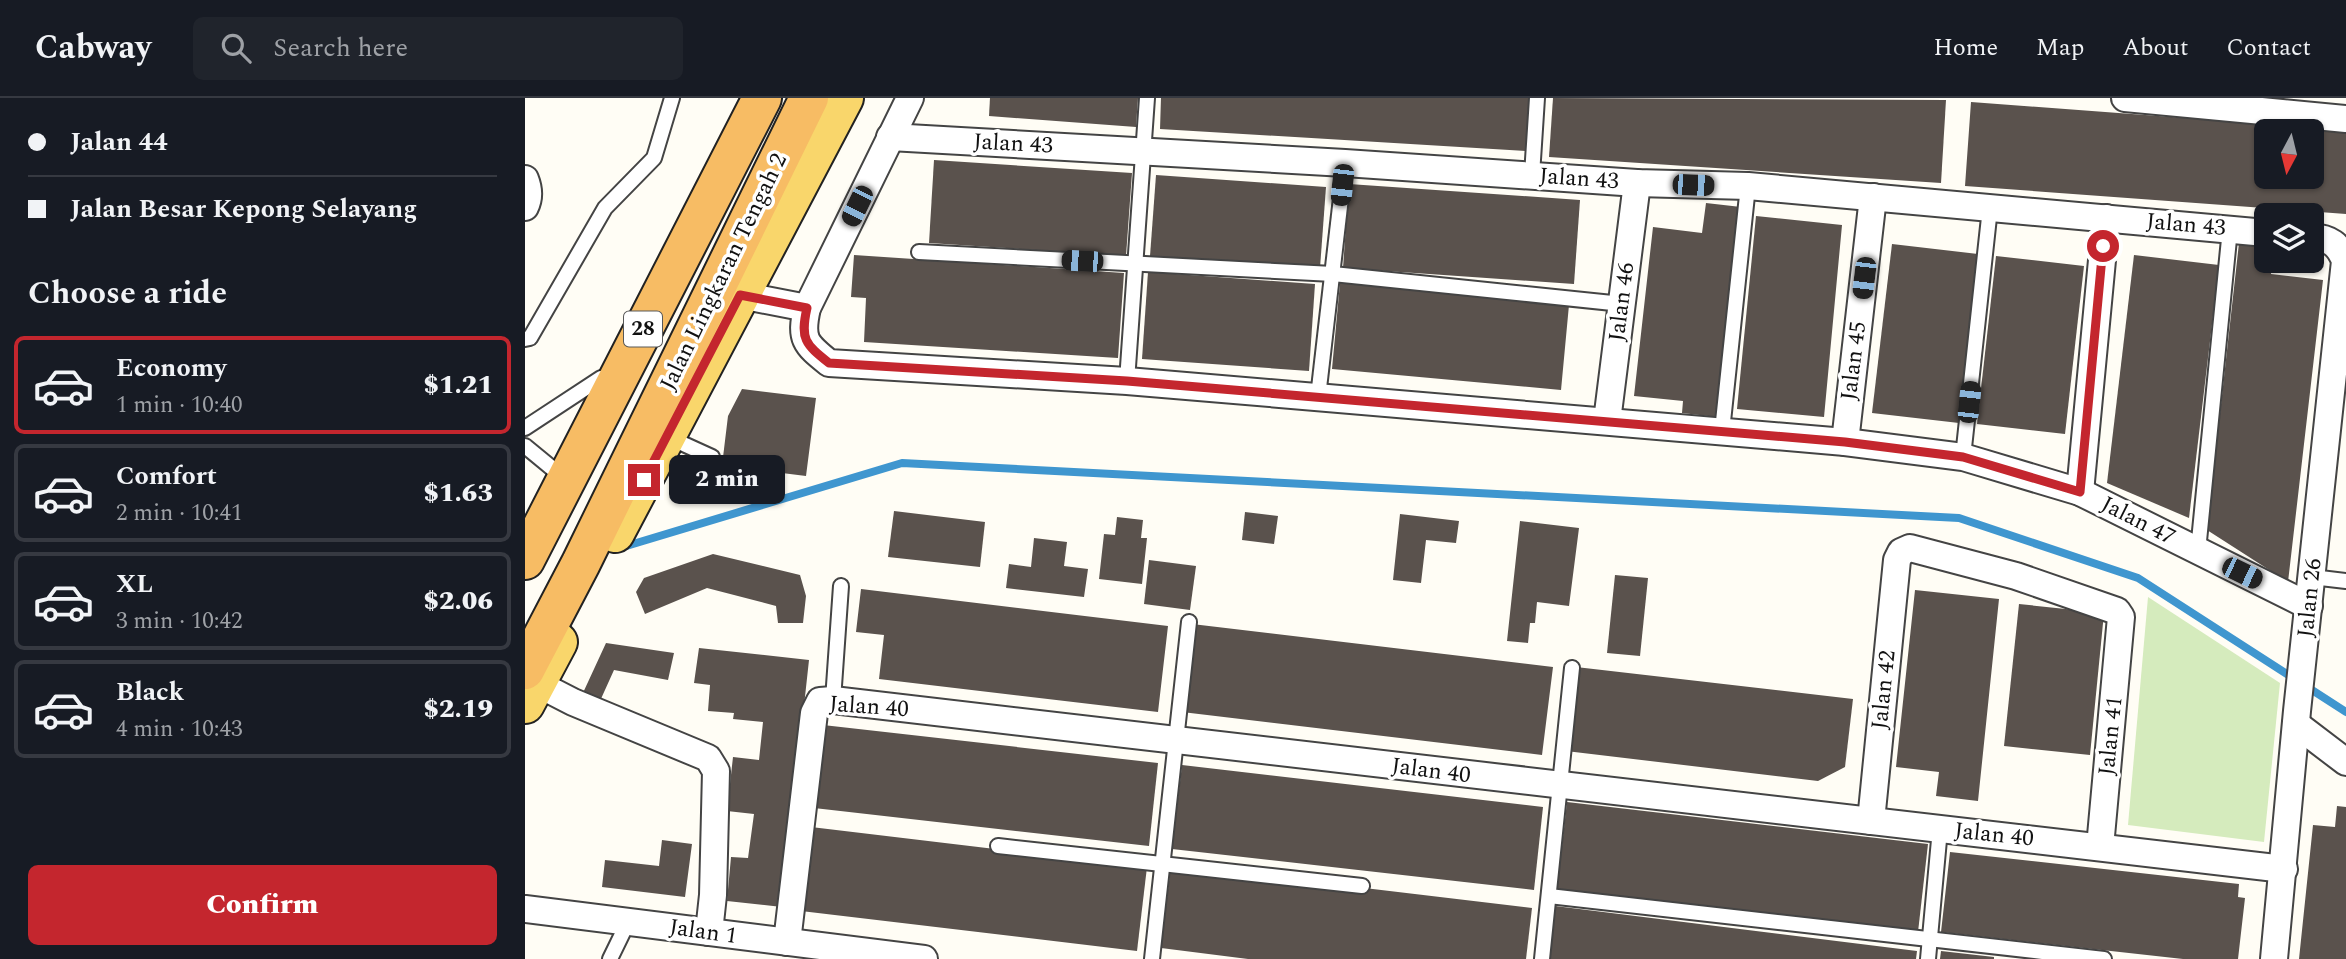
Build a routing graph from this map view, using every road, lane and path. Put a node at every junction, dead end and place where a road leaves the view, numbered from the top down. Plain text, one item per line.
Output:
1 (672, 98) edge
2 (741, 98) edge
3 (762, 98) edge
4 (809, 98) edge
5 (844, 98) edge
6 (910, 98) edge
7 (1147, 98) edge
8 (1537, 98) edge
9 (2125, 98) edge
10 (2346, 119) edge
11 (891, 138) junction
12 (1143, 151) junction
13 (1345, 163) junction
14 (1532, 175) junction
15 (525, 178) edge
16 (1637, 183) junction
17 (1748, 186) junction
18 (1873, 197) junction
19 (525, 207) edge
20 (1990, 208) junction
21 (2106, 218) junction
22 (2230, 229) junction
23 (2254, 232) edge
24 (2324, 240) edge
25 (919, 252) dead end
26 (1136, 263) junction
27 (1333, 274) junction
28 (740, 295) junction
29 (1622, 304) junction
30 (807, 308) junction
31 (2342, 323) edge
32 (525, 339) edge
33 (601, 378) junction
34 (1127, 381) junction
35 (1318, 397) junction
36 (1607, 421) junction
37 (525, 428) edge
38 (1722, 431) junction
39 (666, 437) junction
40 (1845, 442) junction
41 (539, 457) edge
42 (712, 457) dead end
43 (1963, 457) junction
44 (2335, 460) edge
45 (2080, 492) junction
46 (525, 524) edge
47 (2198, 551) junction
48 (525, 560) edge
49 (1897, 560) joint
50 (2312, 577) junction
51 (2346, 581) edge
52 (841, 586) dead end
53 (2308, 616) junction
54 (1189, 622) dead end
55 (1571, 668) dead end
56 (529, 686) edge
57 (833, 700) junction
58 (2297, 718) junction
59 (1176, 741) junction
60 (2346, 762) edge
61 (1561, 785) junction
62 (1871, 821) junction
63 (1940, 829) junction
64 (997, 846) dead end
65 (2100, 847) junction
66 (1163, 863) junction
67 (2284, 869) junction
68 (1362, 886) dead end
69 (1549, 897) junction
70 (525, 909) edge
71 (628, 922) junction
72 (709, 932) junction
73 (1929, 940) junction
74 (787, 942) junction
75 (753, 949) edge
76 (610, 959) edge
77 (924, 959) edge
78 (1152, 959) edge
79 (1542, 959) edge
80 (1928, 959) edge
81 (2104, 959) edge
82 (2274, 959) edge

1 - 32 lane
2 - 33 main road
3 - 48 highway, Jalan Lingkaran Tengah 2 / 28
4 - 56 highway, Jalan Lingkaran Tengah 2 / 28
5 - 28 main road
6 - 11 street
7 - 12 lane
8 - 14 lane
9 - 10 street
11 - 12 street, Jalan 43
11 - 30 street
12 - 13 street, Jalan 43
12 - 26 lane
13 - 14 street, Jalan 43
13 - 27 lane
14 - 16 street, Jalan 43
15 - 19 street
16 - 17 street, Jalan 43
16 - 29 street, Jalan 46
17 - 18 street, Jalan 43
17 - 38 lane
18 - 20 street, Jalan 43
18 - 40 street, Jalan 45
20 - 21 street, Jalan 43
20 - 43 lane
21 - 22 street, Jalan 43
21 - 45 street
22 - 23 street, Jalan 43
22 - 47 lane
24 - 31 street, Jalan 26
25 - 26 lane
26 - 27 lane
26 - 34 lane
27 - 29 lane
27 - 35 lane
28 - 30 street
28 - 39 main road
29 - 36 street, Jalan 46
30 - 34 street, Jalan 47
31 - 44 street, Jalan 26
33 - 37 lane
33 - 41 main road
34 - 35 street, Jalan 47
35 - 36 street, Jalan 47
36 - 38 street, Jalan 47
38 - 40 street, Jalan 47
39 - 42 lane
39 - 56 main road
40 - 43 street, Jalan 47
41 - 46 main road
43 - 45 street, Jalan 47
44 - 50 street, Jalan 26
45 - 47 street, Jalan 47
47 - 53 street, Jalan 47
49 - 62 street, Jalan 42
49 - 65 street, Jalan 41
50 - 51 lane
50 - 53 street, Jalan 26
52 - 57 lane
53 - 58 street, Jalan 26
54 - 59 lane
55 - 61 lane
56 - 72 street
57 - 59 street, Jalan 40
57 - 74 street, Jalan 40
58 - 60 street
58 - 67 street, Jalan 26
59 - 61 street, Jalan 40
59 - 66 lane
61 - 62 street, Jalan 40
61 - 69 lane
62 - 63 street, Jalan 40
63 - 65 street, Jalan 40
63 - 73 lane
64 - 66 lane
65 - 67 street, Jalan 40
66 - 68 lane
66 - 78 lane
67 - 82 street, Jalan 26
69 - 73 lane
69 - 79 lane
70 - 71 street, Jalan 1
71 - 72 street, Jalan 1
71 - 76 lane
72 - 75 street, Jalan 1
73 - 80 lane
73 - 81 lane
74 - 75 street, Jalan 1
74 - 77 street, Jalan 1

